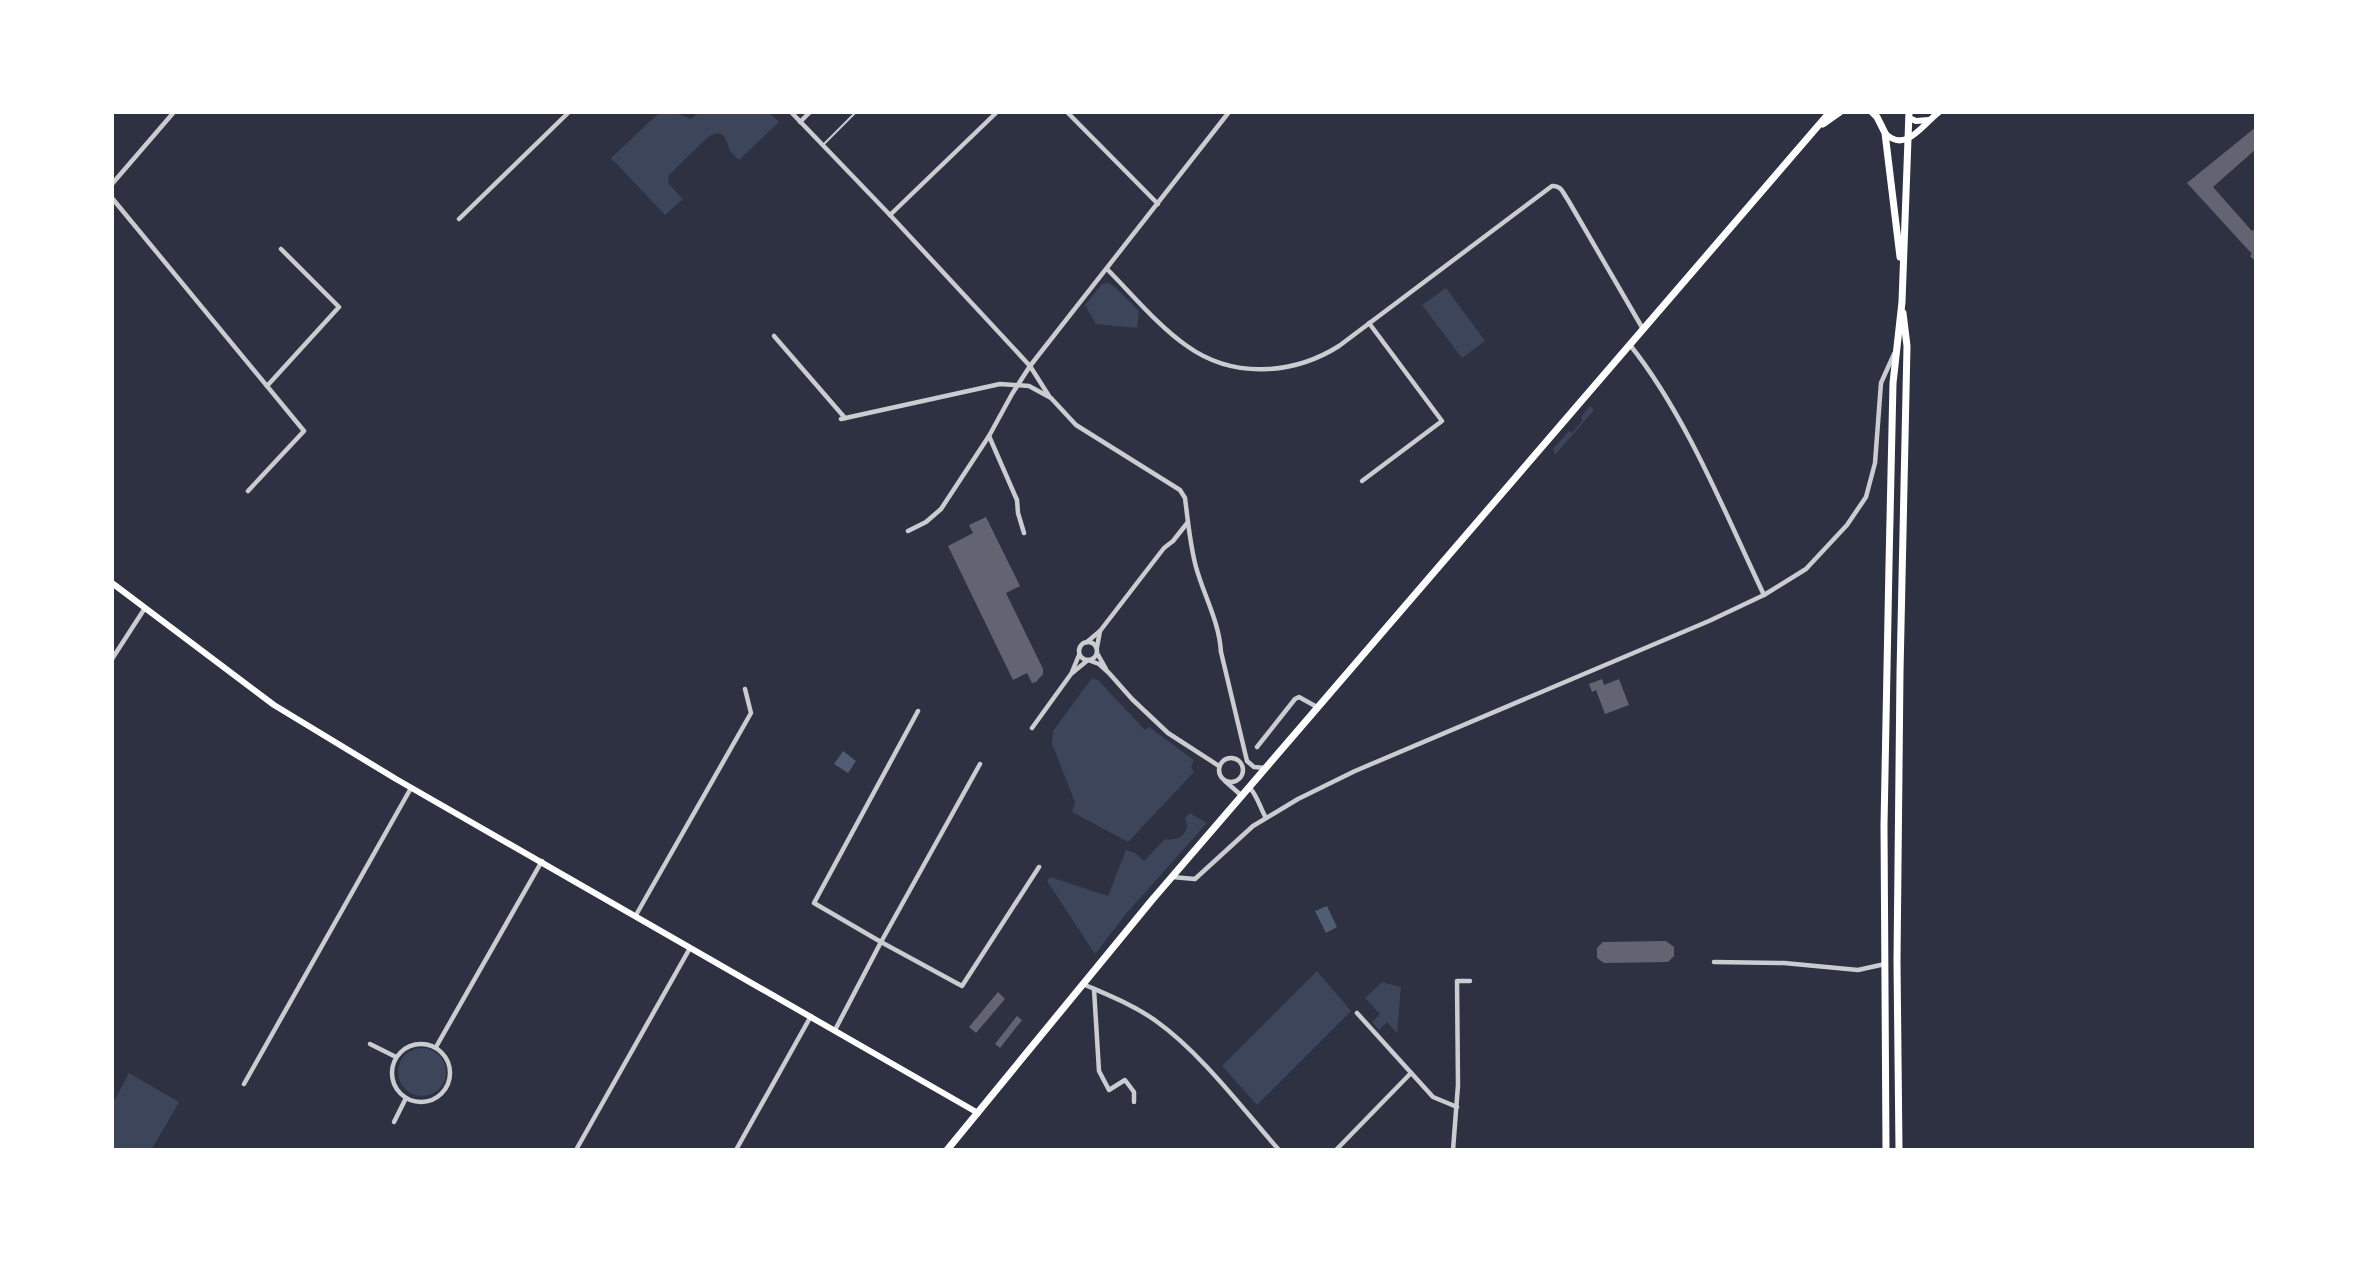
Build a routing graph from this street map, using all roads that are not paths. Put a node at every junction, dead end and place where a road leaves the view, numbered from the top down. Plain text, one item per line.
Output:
1 (569, 112) edge
2 (791, 112) edge
3 (810, 112) edge
4 (856, 112) edge
5 (997, 112) edge
6 (1067, 112) edge
7 (1229, 112) edge
8 (1830, 112) edge
9 (1840, 112) edge
10 (1872, 112) edge
11 (1939, 112) edge
12 (171, 113) edge
13 (1908, 114) edge
14 (1929, 120) junction
15 (800, 122) junction
16 (1814, 130) junction
17 (1885, 133) junction
18 (1909, 139) junction
19 (823, 145) junction
20 (112, 184) edge
21 (112, 198) edge
22 (1158, 204) junction
23 (890, 215) junction
24 (459, 219) dead end
25 (281, 249) dead end
26 (1107, 269) junction
27 (1903, 275) junction
28 (1902, 302) junction
29 (1369, 323) junction
30 (1643, 329) junction
31 (774, 336) dead end
32 (1630, 345) junction
33 (1895, 351) junction
34 (1030, 366) junction
35 (1018, 385) junction
36 (267, 386) junction
37 (1051, 398) junction
38 (989, 436) junction
39 (1362, 481) dead end
40 (248, 491) dead end
41 (1188, 522) junction
42 (908, 531) dead end
43 (1024, 533) dead end
44 (112, 583) edge
45 (1764, 595) junction
46 (145, 608) junction
47 (1100, 631) junction
48 (1087, 642) junction
49 (1097, 650) junction
50 (1079, 654) junction
51 (112, 659) edge
52 (1088, 660) junction
53 (1109, 673) junction
54 (1071, 674) junction
55 (745, 689) dead end
56 (1317, 707) junction
57 (918, 711) dead end
58 (1032, 728) dead end
59 (1257, 747) dead end
60 (980, 764) dead end
61 (1219, 766) junction
62 (1268, 767) junction
63 (1223, 779) junction
64 (411, 788) junction
65 (1250, 788) junction
66 (1242, 796) junction
67 (1266, 818) junction
68 (542, 861) junction
69 (1039, 867) dead end
70 (1172, 877) junction
71 (636, 915) junction
72 (881, 942) junction
73 (690, 948) junction
74 (1714, 962) dead end
75 (1885, 964) junction
76 (1470, 981) dead end
77 (1083, 984) junction
78 (1094, 989) junction
79 (1357, 1013) dead end
80 (811, 1016) junction
81 (835, 1030) junction
82 (370, 1044) dead end
83 (436, 1047) junction
84 (396, 1058) junction
85 (1411, 1073) junction
86 (244, 1083) dead end
87 (406, 1098) junction
88 (1134, 1102) dead end
89 (1457, 1107) junction
90 (978, 1113) junction
91 (394, 1122) dead end
92 (576, 1149) edge
93 (736, 1149) edge
94 (947, 1149) edge
95 (1280, 1149) edge
96 (1336, 1149) edge
97 (1453, 1149) edge
98 (1886, 1149) edge
99 (1899, 1149) edge

1 - 24 street
2 - 15 street
3 - 15 street
4 - 19 lane
5 - 23 street
6 - 22 street
7 - 22 street
8 - 16 main road
9 - 16 main road
10 - 17 main road
11 - 14 main road
12 - 20 street
13 - 14 main road
13 - 18 main road
14 - 18 main road
15 - 19 street
16 - 30 main road
17 - 18 main road
17 - 27 main road
18 - 27 main road
19 - 23 street
21 - 36 street
22 - 26 street
23 - 34 street
25 - 36 street
26 - 29 street
26 - 34 street
27 - 28 main road
28 - 33 main road
28 - 99 main road
29 - 30 street
29 - 39 street
30 - 32 main road
31 - 35 street
32 - 45 street
32 - 56 main road
33 - 45 street
33 - 75 main road
34 - 35 street
34 - 37 street
35 - 37 street
35 - 38 street
36 - 40 street
37 - 41 street
38 - 42 street
38 - 43 street
41 - 47 street
41 - 62 street
44 - 46 main road
45 - 67 street
46 - 51 street
46 - 64 main road
47 - 48 street
47 - 49 street
48 - 49 street
48 - 50 street
49 - 52 street
49 - 53 street
50 - 52 street
50 - 54 street
52 - 53 street
52 - 54 street
53 - 61 street
54 - 58 street
55 - 71 street
56 - 59 street
56 - 62 main road
57 - 72 street
60 - 72 street
61 - 63 street
61 - 63 street
62 - 65 main road
63 - 66 street
64 - 68 main road
64 - 86 street
65 - 66 main road
65 - 67 street
66 - 70 main road
67 - 70 street
68 - 71 main road
68 - 83 street
69 - 72 street
70 - 77 main road
71 - 73 main road
72 - 81 street
73 - 80 main road
73 - 92 street
74 - 75 street
75 - 98 main road
76 - 89 street
77 - 78 street
77 - 90 main road
78 - 88 street
78 - 95 street
79 - 85 street
80 - 81 main road
80 - 93 street
81 - 90 main road
82 - 84 street
83 - 84 street
83 - 87 street
84 - 87 street
85 - 89 street
85 - 96 street
87 - 91 street
89 - 97 street
90 - 94 main road

